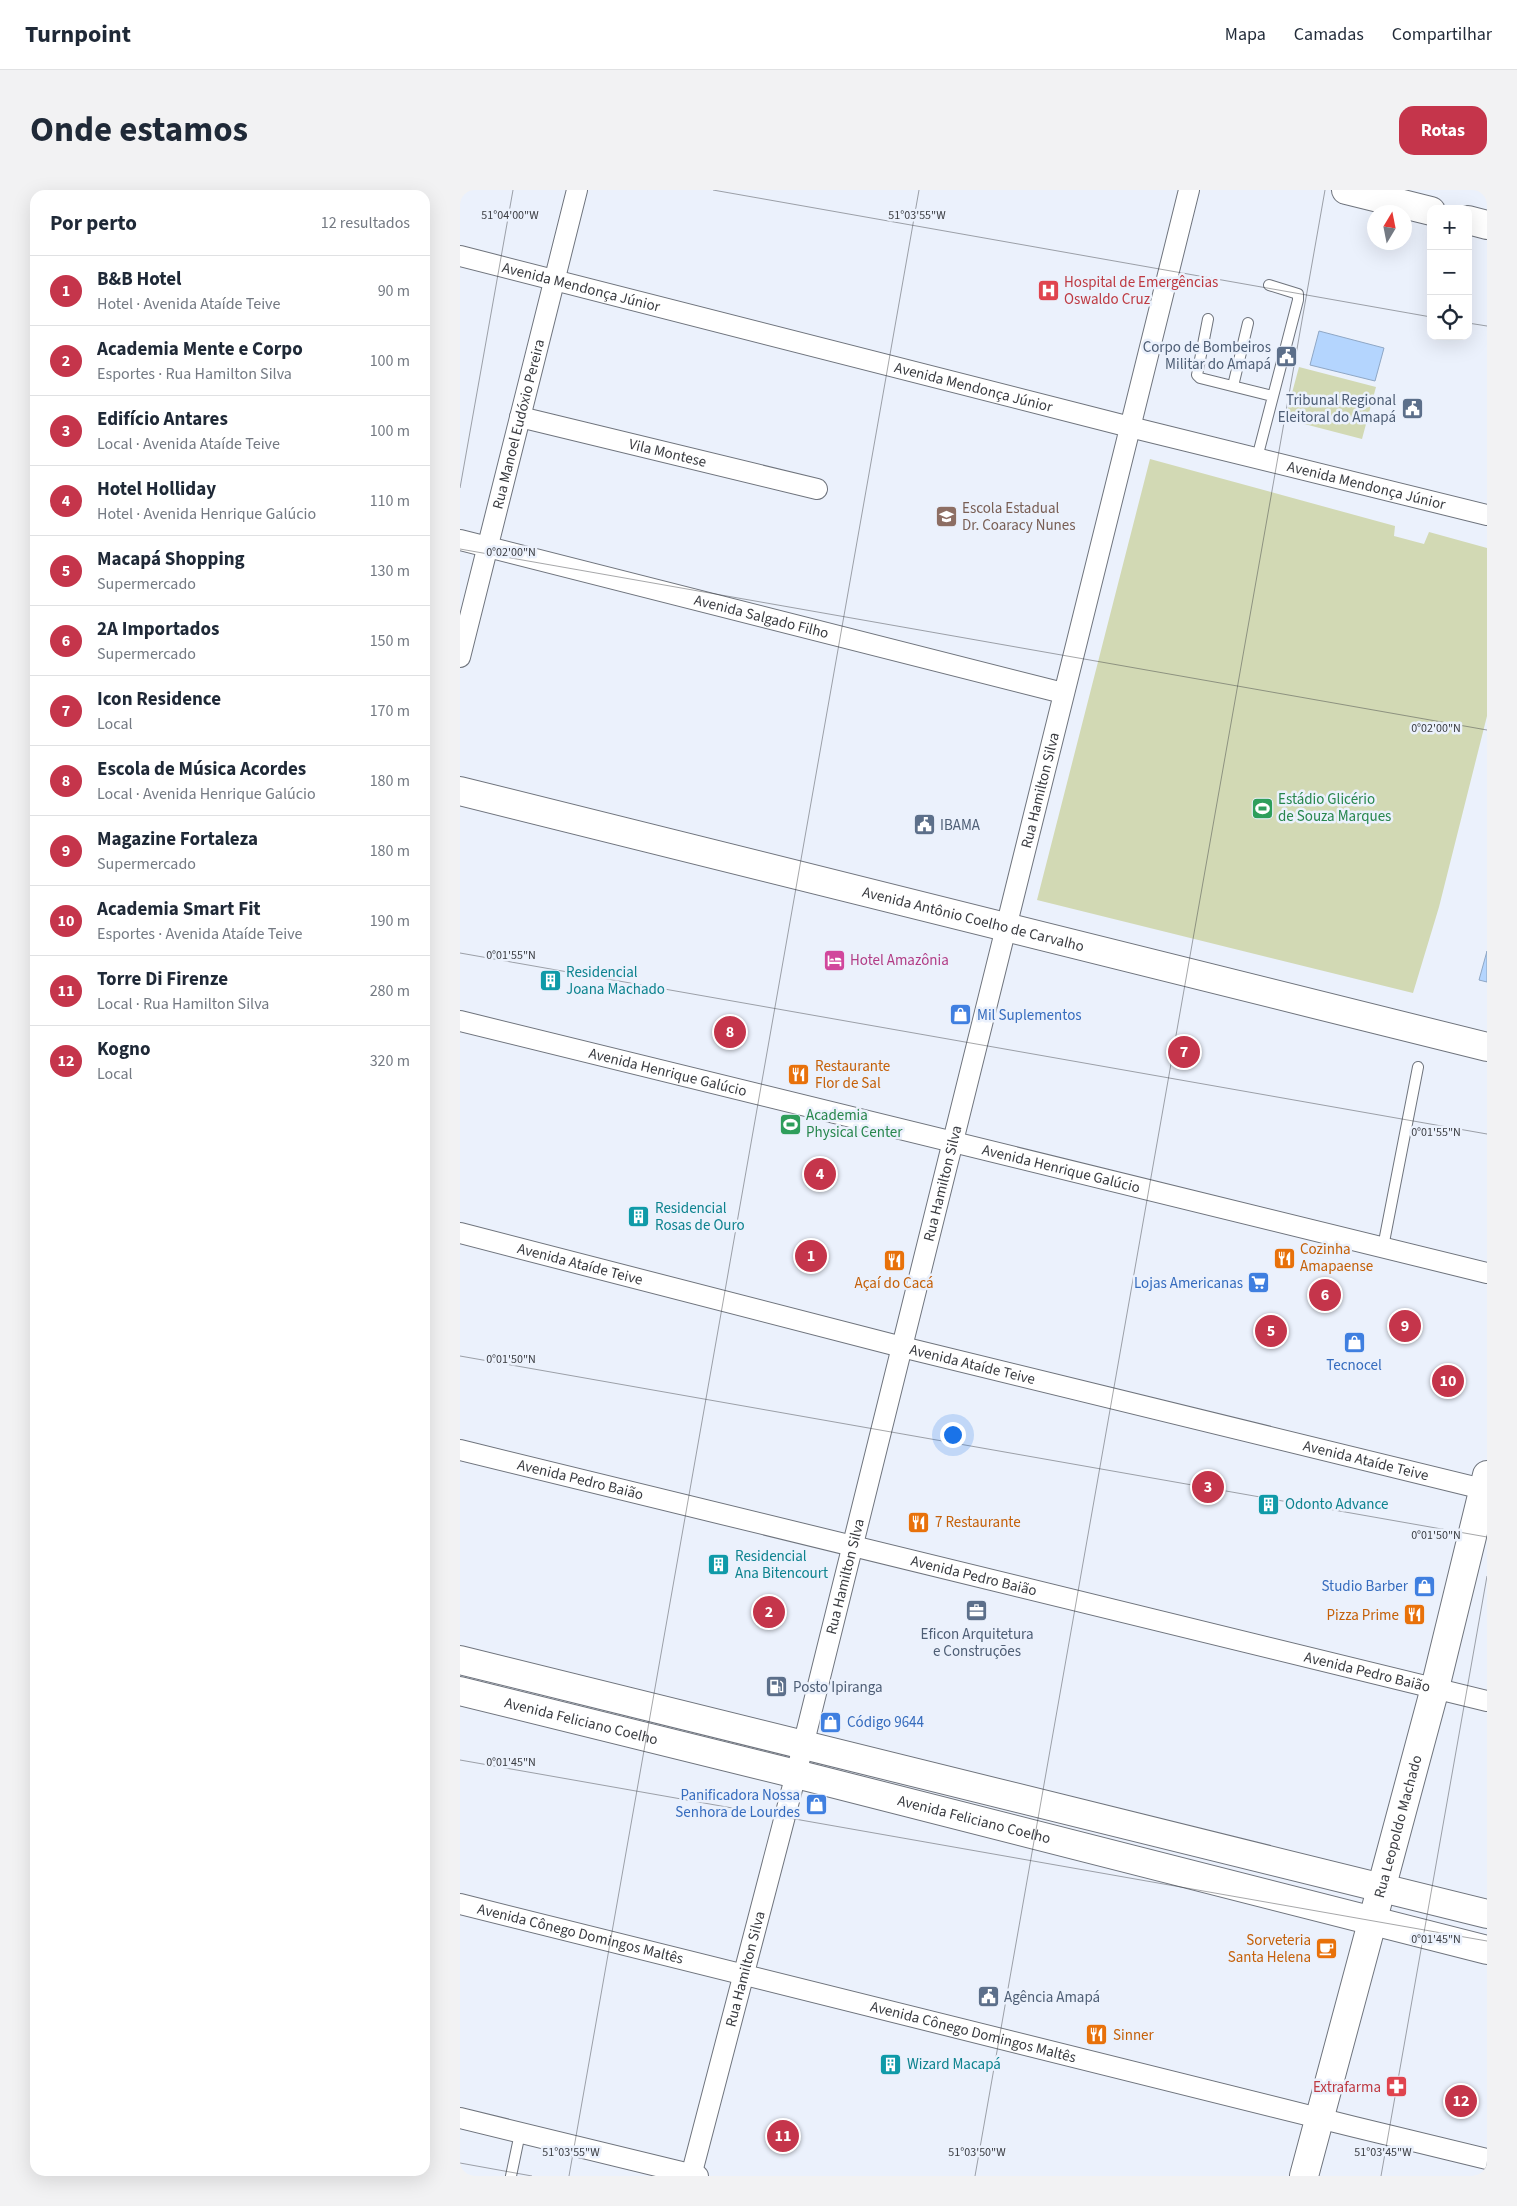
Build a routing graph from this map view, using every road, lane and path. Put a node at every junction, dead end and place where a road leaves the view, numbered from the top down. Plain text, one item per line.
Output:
1 (577, 190) edge
2 (1189, 190) edge
3 (1346, 190) edge
4 (1427, 210) edge
5 (1472, 221) edge
6 (1487, 225) edge
7 (460, 256) edge
8 (555, 279) junction
9 (1269, 285) dead end
10 (1208, 319) dead end
11 (1248, 323) dead end
12 (1234, 386) junction
13 (1272, 396) junction
14 (520, 417) junction
15 (1130, 427) junction
16 (1257, 458) junction
17 (817, 489) dead end
18 (1487, 516) edge
19 (460, 540) edge
20 (488, 547) junction
21 (460, 657) edge
22 (1063, 693) junction
23 (460, 791) edge
24 (1005, 926) junction
25 (460, 1021) edge
26 (1487, 1047) edge
27 (1418, 1067) dead end
28 (955, 1141) junction
29 (460, 1233) edge
30 (1383, 1247) junction
31 (1487, 1273) edge
32 (902, 1347) junction
33 (460, 1450) edge
34 (1486, 1485) edge
35 (851, 1546) junction
36 (460, 1660) edge
37 (525, 1677) junction
38 (1436, 1688) junction
39 (460, 1691) edge
40 (1487, 1701) edge
41 (518, 1706) junction
42 (803, 1744) junction
43 (796, 1774) junction
44 (1094, 1817) junction
45 (1087, 1848) junction
46 (1382, 1888) junction
47 (460, 1904) edge
48 (1487, 1914) edge
49 (1374, 1921) junction
50 (1487, 1950) edge
51 (744, 1973) junction
52 (460, 2118) edge
53 (1319, 2120) junction
54 (520, 2133) junction
55 (1487, 2159) edge
56 (694, 2175) edge
57 (511, 2176) edge
58 (1304, 2176) edge

1 - 8 street, Rua Manoel Eudóxio Pereira
2 - 15 street, Rua Hamilton Silva
3 - 4 street
5 - 6 street
7 - 8 street, Avenida Mendonça Júnior
8 - 14 street, Rua Manoel Eudóxio Pereira
8 - 15 street, Avenida Mendonça Júnior
9 - 13 lane
10 - 12 lane
11 - 12 lane
12 - 13 lane
13 - 16 lane
14 - 17 street, Vila Montese
14 - 20 street, Rua Manoel Eudóxio Pereira
15 - 16 street, Avenida Mendonça Júnior
15 - 22 street, Rua Hamilton Silva
16 - 18 street, Avenida Mendonça Júnior
19 - 20 street, Avenida Salgado Filho
20 - 21 street, Rua Manoel Eudóxio Pereira
20 - 22 street, Avenida Salgado Filho
22 - 24 street, Rua Hamilton Silva
23 - 24 street, Avenida Antônio Coelho de Carvalho
24 - 26 street, Avenida Antônio Coelho de Carvalho
24 - 28 street, Rua Hamilton Silva
25 - 28 street, Avenida Henrique Galúcio
27 - 30 lane
28 - 30 street, Avenida Henrique Galúcio
28 - 32 street, Rua Hamilton Silva
29 - 32 street, Avenida Ataíde Teive
30 - 31 street, Avenida Henrique Galúcio
32 - 34 street, Avenida Ataíde Teive
32 - 35 street, Rua Hamilton Silva
33 - 35 street, Avenida Pedro Baião
34 - 38 street, Rua Leopoldo Machado
35 - 38 street, Avenida Pedro Baião
35 - 42 street, Rua Hamilton Silva
36 - 37 street, Avenida Feliciano Coelho
37 - 41 street
37 - 42 street, Avenida Feliciano Coelho
38 - 40 street, Avenida Pedro Baião
38 - 46 street, Rua Leopoldo Machado
39 - 41 street, Avenida Feliciano Coelho
41 - 43 street, Avenida Feliciano Coelho
42 - 43 street, Rua Hamilton Silva
42 - 44 street, Avenida Feliciano Coelho
43 - 45 street, Avenida Feliciano Coelho
43 - 51 street, Rua Hamilton Silva
44 - 45 street
44 - 46 street, Avenida Feliciano Coelho
45 - 49 street, Avenida Feliciano Coelho
46 - 48 street, Avenida Feliciano Coelho
46 - 49 street, Rua Leopoldo Machado
47 - 51 street, Avenida Cônego Domingos Maltês
49 - 50 street, Avenida Feliciano Coelho
49 - 53 street, Rua Leopoldo Machado
51 - 53 street, Avenida Cônego Domingos Maltês
51 - 56 street, Rua Hamilton Silva
52 - 54 street
53 - 55 street, Avenida Cônego Domingos Maltês
53 - 58 street, Rua Leopoldo Machado
54 - 56 street
54 - 57 lane

